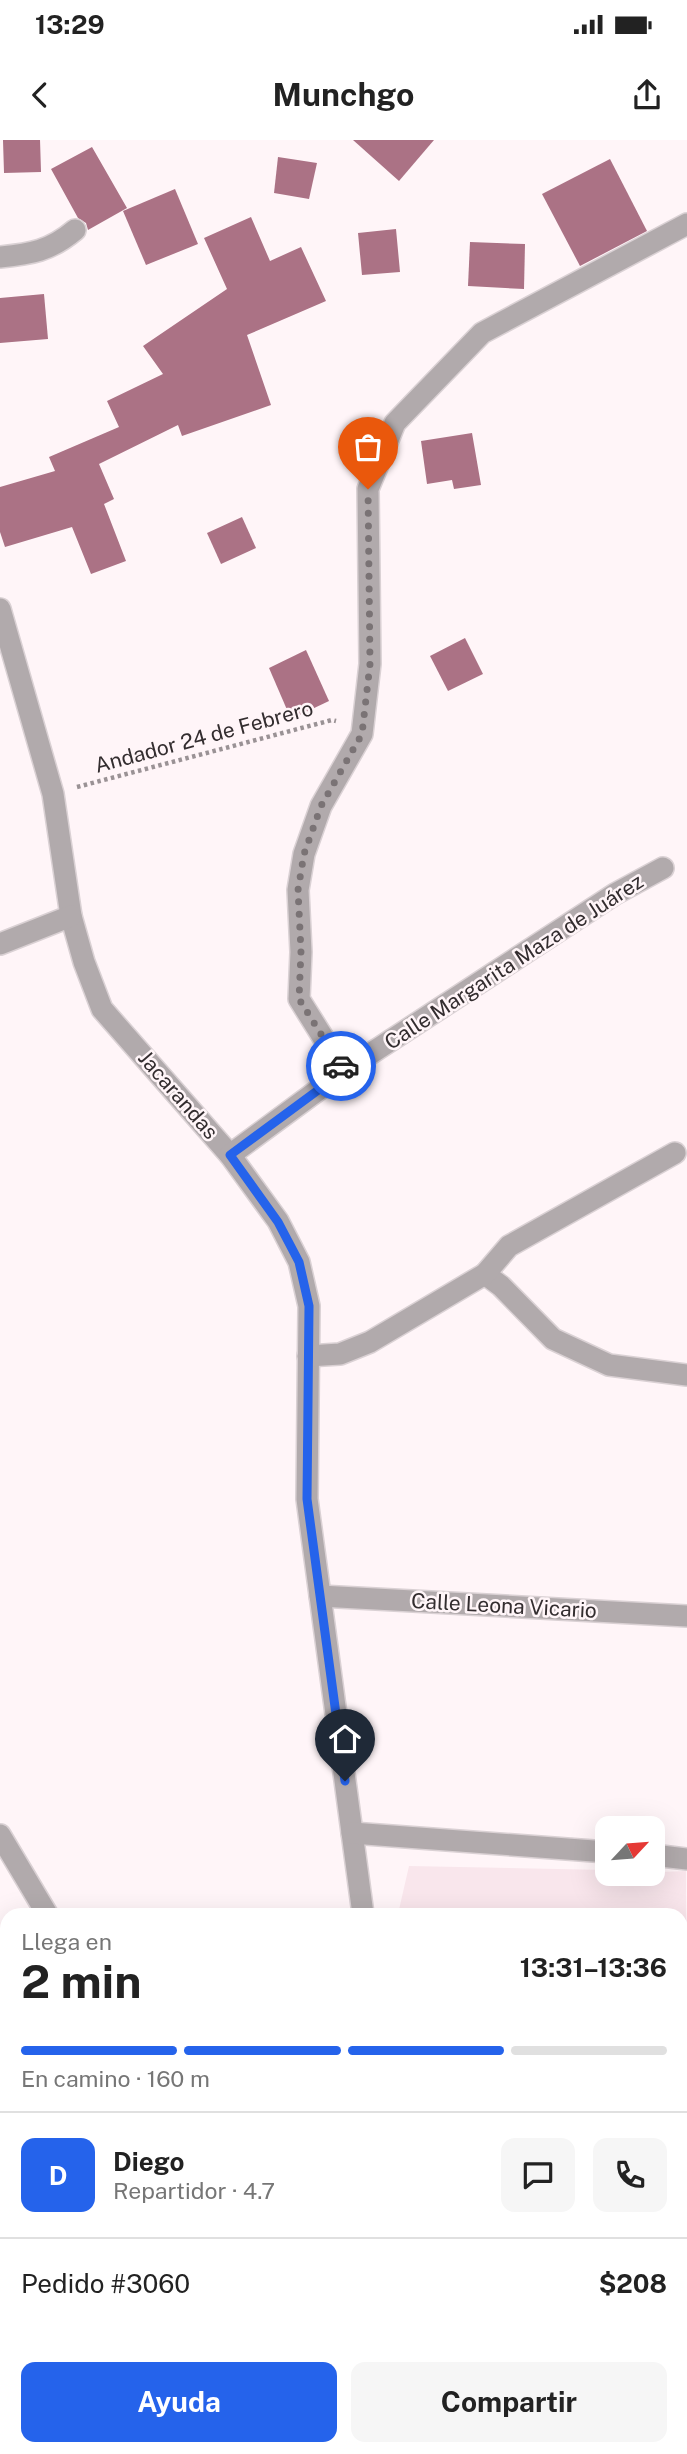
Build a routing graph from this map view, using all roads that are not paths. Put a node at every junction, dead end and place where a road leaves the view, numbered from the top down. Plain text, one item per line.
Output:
1 (687, 224) edge
2 (75, 230) dead end
3 (0, 257) edge
4 (0, 609) edge
5 (663, 868) dead end
6 (71, 916) junction
7 (0, 944) edge
8 (344, 1071) junction
9 (674, 1153) dead end
10 (230, 1155) junction
11 (485, 1274) junction
12 (308, 1356) junction
13 (687, 1375) edge
14 (320, 1595) junction
15 (687, 1616) edge
16 (352, 1833) junction
17 (0, 1835) edge
18 (595, 1851) edge
19 (665, 1857) edge
20 (687, 1859) edge
21 (43, 1908) edge
22 (362, 1908) edge

1 - 8 street
2 - 3 street
4 - 6 street, Jacarandas
5 - 8 street, Calle Margarita Maza de Juárez
6 - 7 street
6 - 10 street, Jacarandas
8 - 10 street, Calle Margarita Maza de Juárez
9 - 11 street
10 - 12 street, Jacarandas
11 - 12 street
11 - 13 street
12 - 14 street, Jacarandas
14 - 15 street, Calle Leona Vicario
14 - 16 street, Jacarandas
16 - 18 street
16 - 22 street, Jacarandas
17 - 21 street
19 - 20 street

